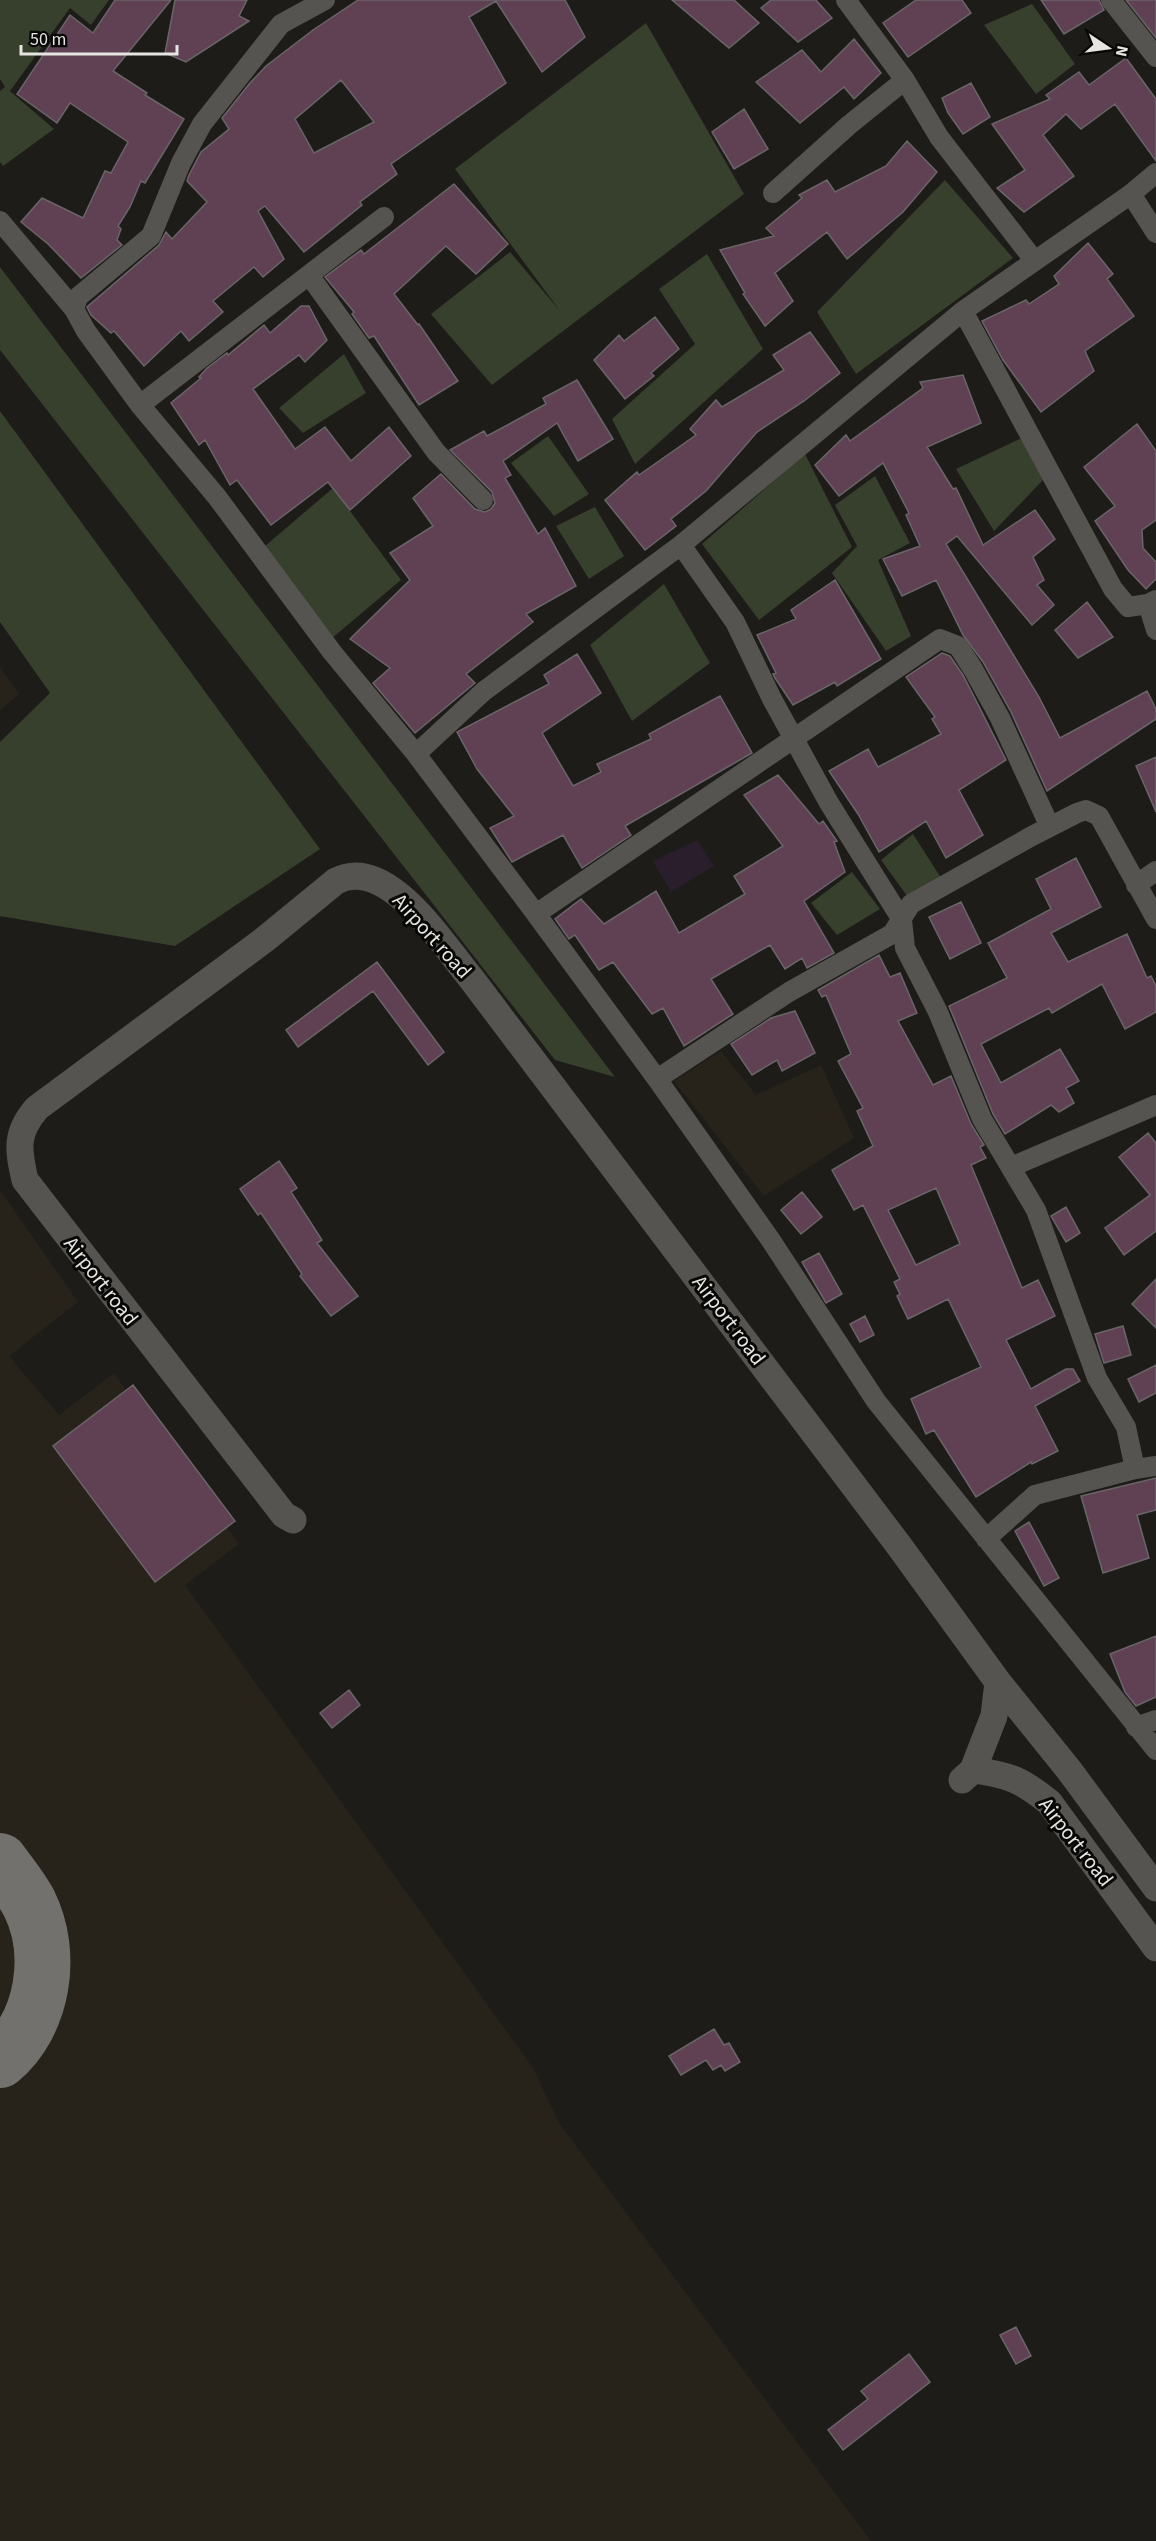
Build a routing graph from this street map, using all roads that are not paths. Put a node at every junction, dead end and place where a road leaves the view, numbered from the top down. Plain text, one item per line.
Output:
1 (325, 0) edge
2 (846, 0) edge
3 (1111, 0) edge
4 (1156, 57) edge
5 (905, 80) junction
6 (1156, 173) edge
7 (773, 193) dead end
8 (1131, 194) junction
9 (384, 217) dead end
10 (0, 221) edge
11 (1156, 233) edge
12 (1034, 260) junction
13 (309, 275) junction
14 (74, 309) junction
15 (963, 311) junction
16 (140, 405) junction
17 (483, 500) dead end
18 (681, 545) junction
19 (1152, 602) edge
20 (1156, 630) edge
21 (795, 739) junction
22 (416, 754) junction
23 (1050, 827) junction
24 (1156, 872) edge
25 (1136, 885) junction
26 (536, 914) junction
27 (1156, 919) edge
28 (902, 920) junction
29 (657, 1079) junction
30 (1156, 1105) edge
31 (1011, 1167) junction
32 (1156, 1466) edge
33 (1135, 1469) junction
34 (293, 1520) dead end
35 (987, 1539) junction
36 (998, 1682) junction
37 (1156, 1720) edge
38 (1136, 1727) junction
39 (1156, 1749) edge
40 (1156, 1888) edge
41 (1156, 1948) edge

1 - 14 street
2 - 5 street
3 - 4 street
5 - 7 street
5 - 12 street
6 - 8 street
8 - 11 street
8 - 12 street
9 - 13 street
10 - 14 street
12 - 15 street
13 - 16 street
13 - 17 street
14 - 16 street
15 - 18 street
15 - 19 street
16 - 22 street
18 - 21 street
18 - 22 street
19 - 20 street
21 - 23 street
21 - 26 street
21 - 28 street
22 - 26 street
23 - 25 street
23 - 28 street
24 - 25 street
25 - 27 street
26 - 29 street
28 - 29 street
28 - 31 street
29 - 35 street
30 - 31 street
31 - 33 street
32 - 33 street
33 - 35 street
34 - 36 main road, Airport road
35 - 38 street
36 - 40 main road, Airport road
36 - 41 main road, Airport road
37 - 38 street
38 - 39 street

